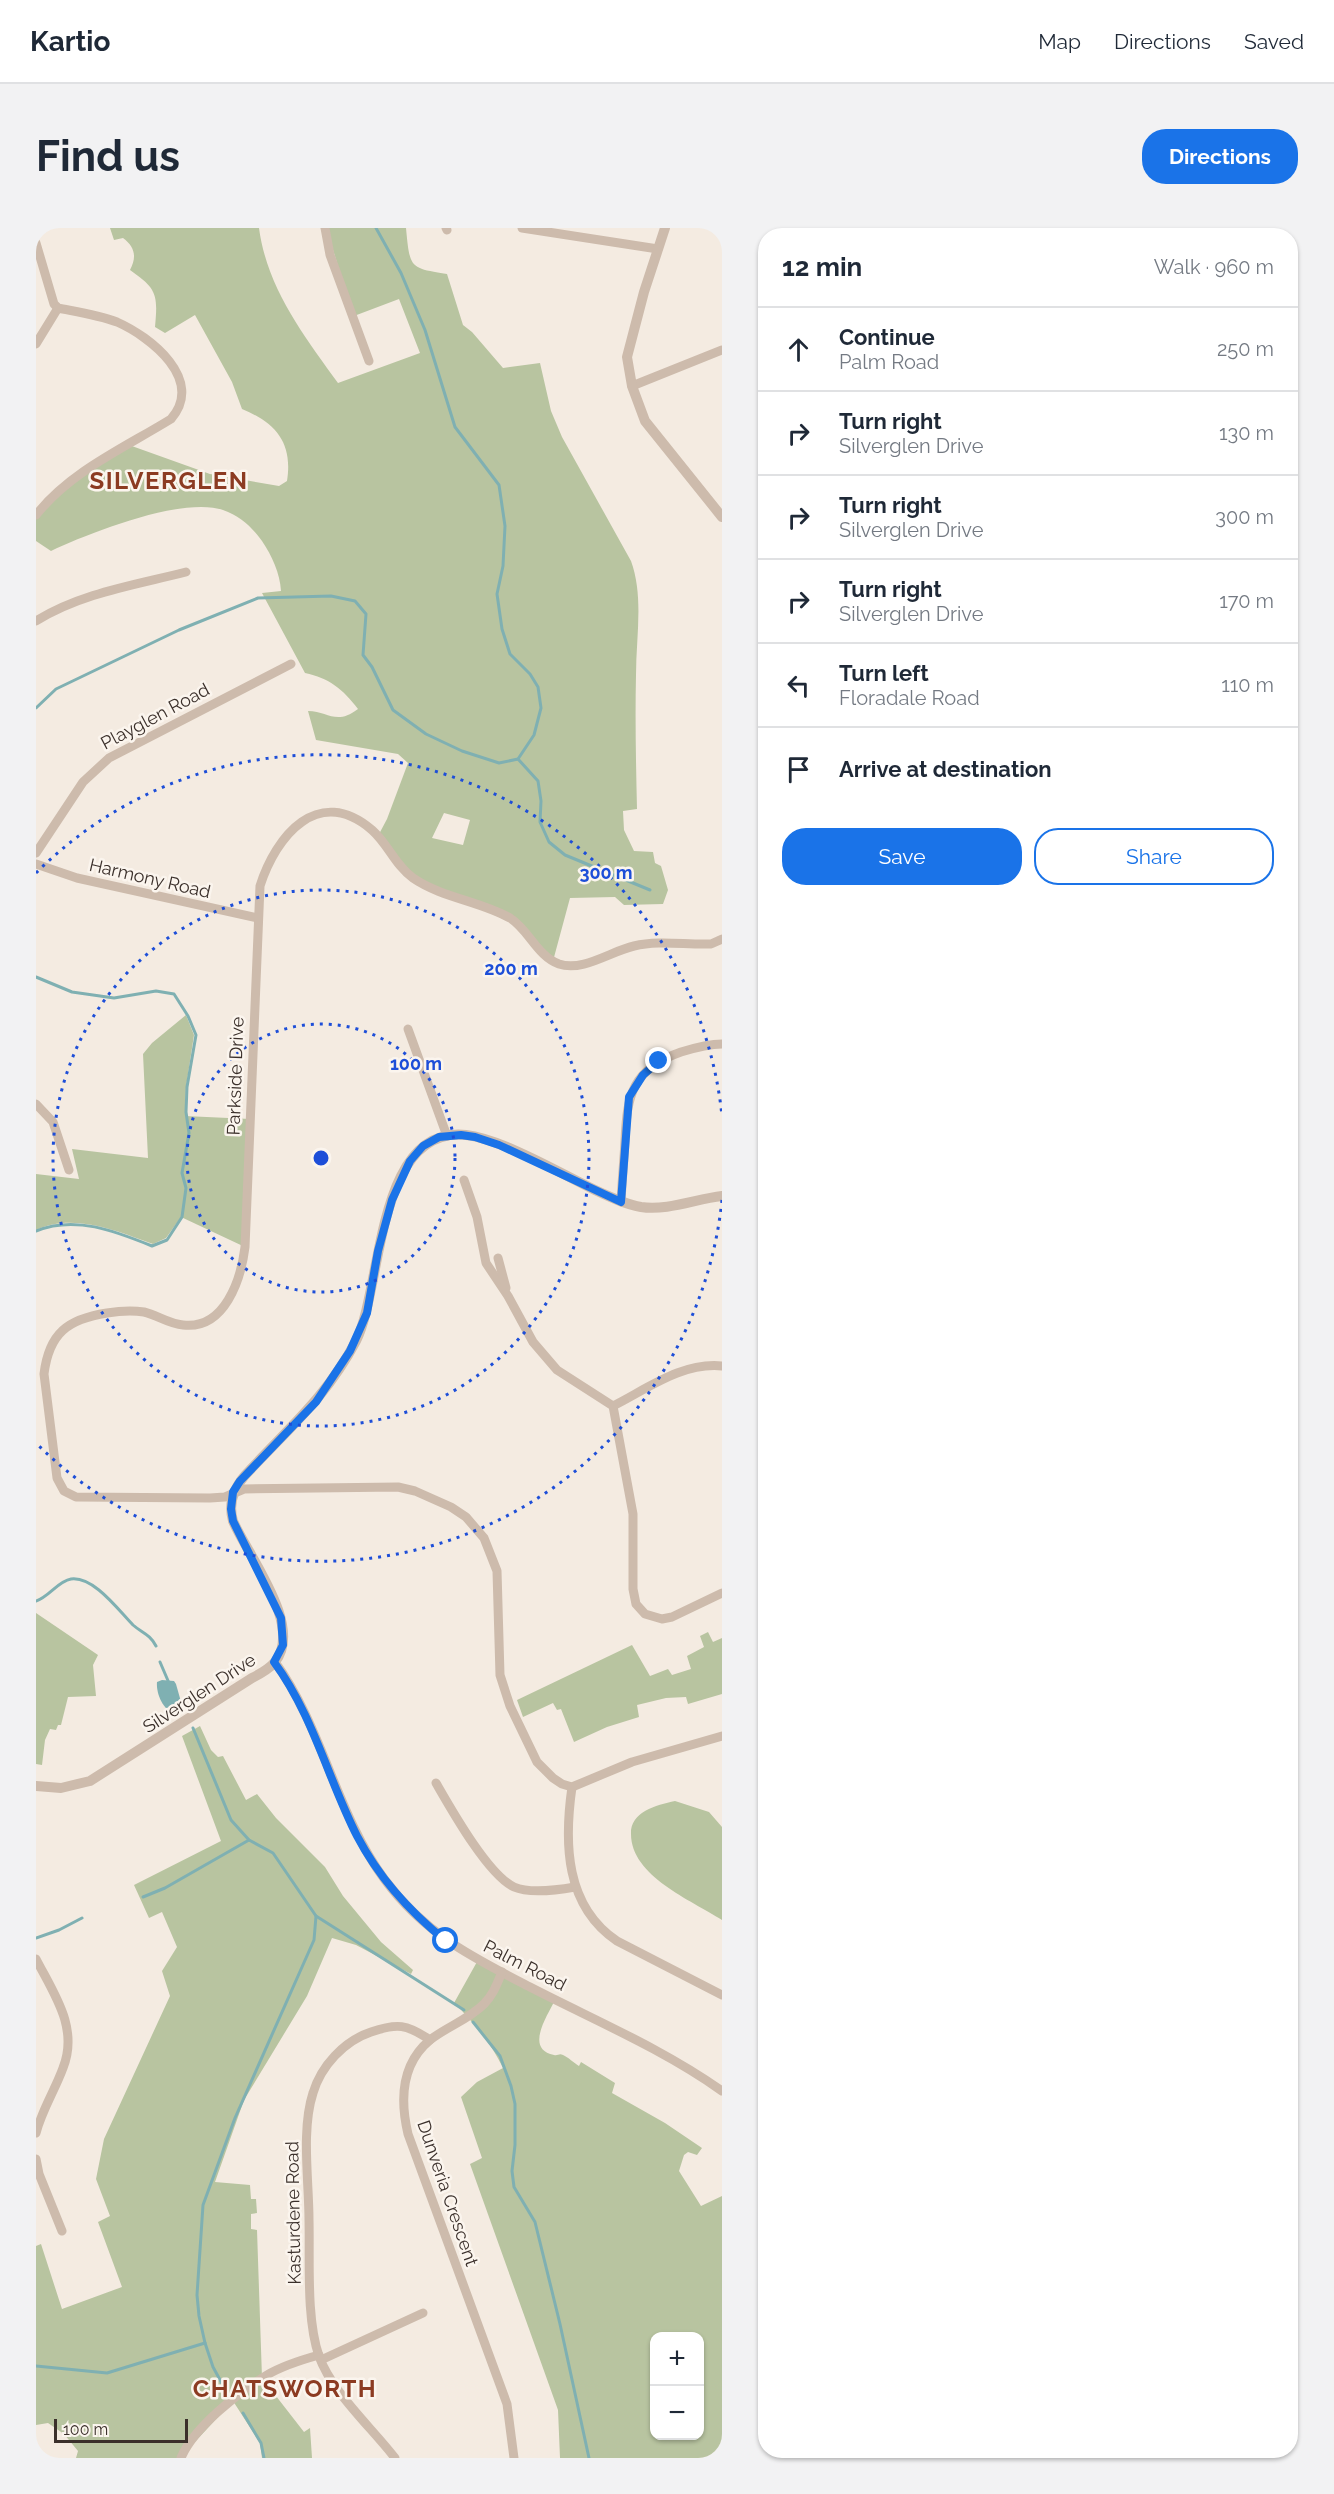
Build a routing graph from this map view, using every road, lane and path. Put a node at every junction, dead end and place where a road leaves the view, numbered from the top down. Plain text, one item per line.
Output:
1 (325, 228) edge
2 (522, 228) edge
3 (665, 228) edge
4 (36, 243) edge
5 (658, 249) junction
6 (58, 308) junction
7 (36, 344) edge
8 (722, 350) edge
9 (369, 361) dead end
10 (632, 386) junction
11 (36, 514) edge
12 (722, 517) edge
13 (186, 572) dead end
14 (36, 621) edge
15 (291, 664) dead end
16 (36, 853) edge
17 (36, 864) edge
18 (258, 918) junction
19 (722, 939) edge
20 (408, 1029) dead end
21 (722, 1044) edge
22 (36, 1104) edge
23 (447, 1136) junction
24 (69, 1170) dead end
25 (464, 1180) dead end
26 (722, 1196) edge
27 (621, 1202) junction
28 (498, 1258) dead end
29 (508, 1296) junction
30 (722, 1366) edge
31 (613, 1406) junction
32 (233, 1492) junction
33 (722, 1593) edge
34 (274, 1662) junction
35 (722, 1736) edge
36 (436, 1783) dead end
37 (36, 1786) edge
38 (572, 1787) junction
39 (574, 1887) junction
40 (36, 1959) edge
41 (502, 1972) junction
42 (722, 1995) edge
43 (430, 2040) junction
44 (722, 2091) edge
45 (36, 2133) edge
46 (36, 2159) edge
47 (62, 2231) dead end
48 (423, 2313) dead end
49 (320, 2357) junction
50 (181, 2458) edge
51 (395, 2458) edge
52 (514, 2458) edge

1 - 9 street
2 - 5 street
3 - 5 street
4 - 6 street
5 - 10 street
6 - 7 street
6 - 11 street
8 - 10 street
10 - 12 street
13 - 14 street
15 - 16 street, Playglen Road
17 - 18 street, Harmony Road
18 - 19 street, Parkside Drive
18 - 32 street, Parkside Drive
20 - 23 street
21 - 27 street
22 - 24 street
23 - 27 street
23 - 32 street
25 - 29 street
26 - 27 street
28 - 29 street
29 - 31 street
30 - 31 street
31 - 33 street
32 - 34 street, Silverglen Drive
32 - 38 street
34 - 37 street, Silverglen Drive
34 - 41 street, Palm Road
35 - 38 street
36 - 39 street
38 - 39 street
39 - 42 street
40 - 45 street
41 - 43 street, Dunveria Crescent
41 - 44 street, Palm Road
43 - 49 street, Kasturdene Road
43 - 52 street, Dunveria Crescent
46 - 47 street
48 - 49 street
49 - 50 street
49 - 51 street, Kasturdene Road

